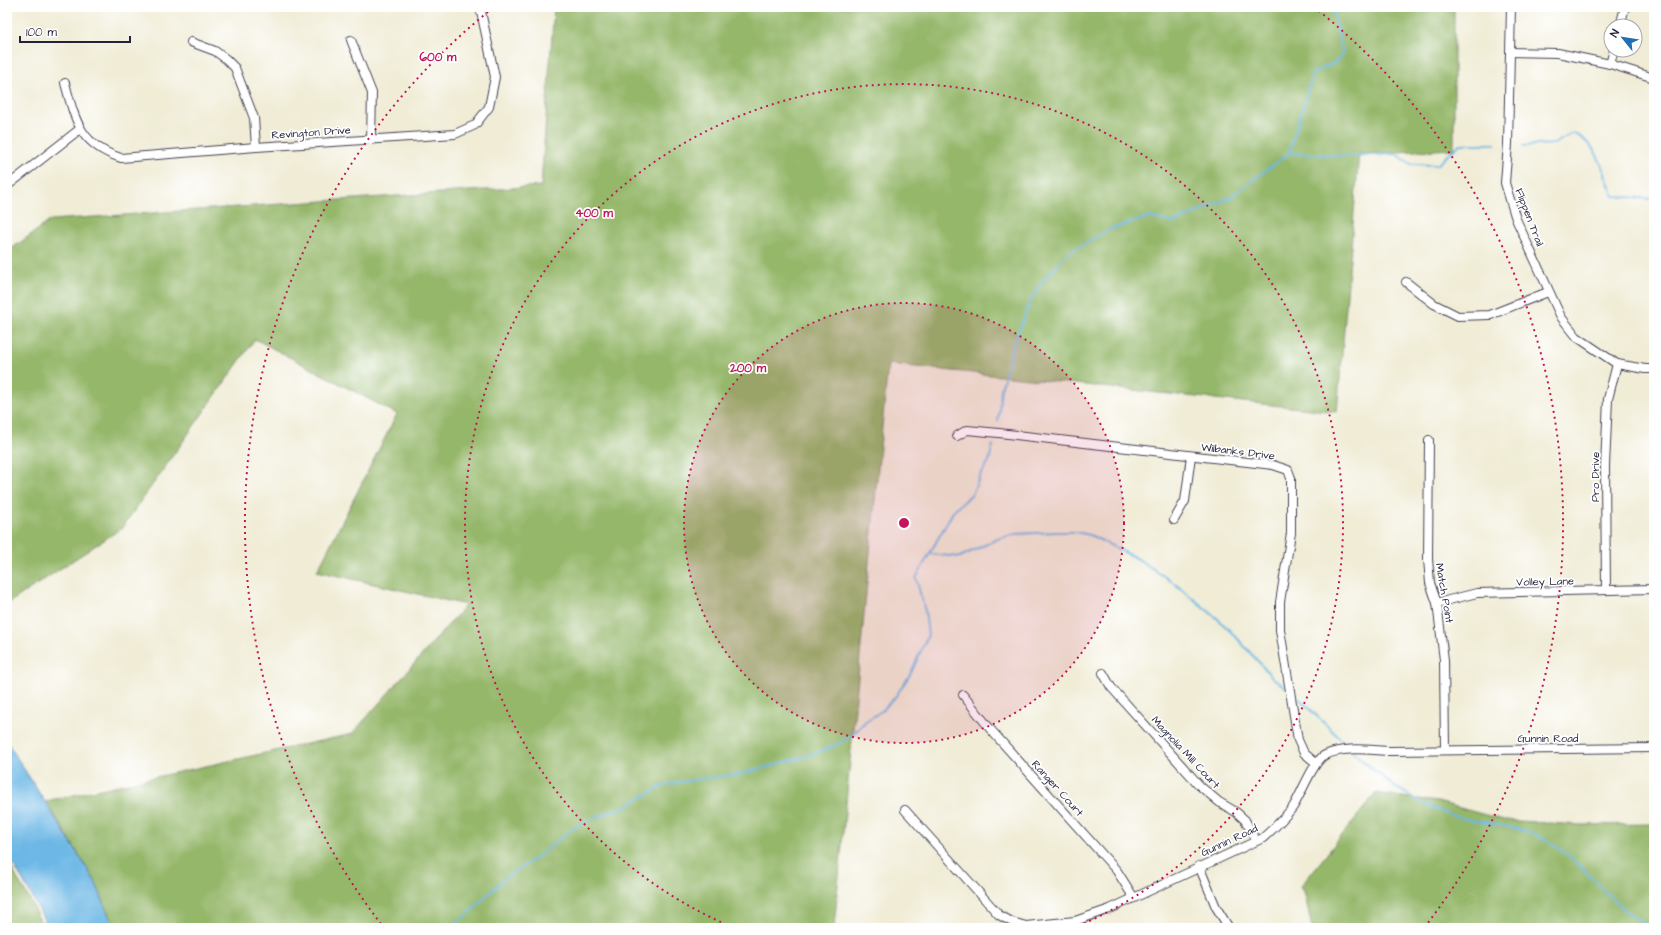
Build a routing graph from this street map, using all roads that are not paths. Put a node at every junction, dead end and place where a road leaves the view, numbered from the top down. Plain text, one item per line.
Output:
1 (480, 7) edge
2 (1510, 7) edge
3 (1625, 7) edge
4 (1622, 18) edge
5 (351, 40) dead end
6 (191, 42) dead end
7 (1510, 52) junction
8 (1612, 58) edge
9 (1610, 64) junction
10 (1654, 78) edge
11 (65, 83) dead end
12 (80, 129) junction
13 (371, 140) junction
14 (256, 147) junction
15 (7, 186) edge
16 (1406, 282) dead end
17 (1548, 292) junction
18 (1617, 364) junction
19 (1654, 369) edge
20 (956, 436) dead end
21 (1429, 440) dead end
22 (1191, 456) junction
23 (1174, 520) dead end
24 (1654, 588) edge
25 (1606, 590) junction
26 (1437, 603) junction
27 (1103, 673) dead end
28 (963, 695) dead end
29 (1654, 748) edge
30 (1445, 750) junction
31 (1316, 763) junction
32 (905, 810) dead end
33 (1256, 841) junction
34 (1199, 866) junction
35 (1134, 898) junction
36 (1229, 928) edge

1 - 13 street, Revington Drive
2 - 7 street, Flippen Trail
3 - 4 street
5 - 13 street
6 - 14 street
7 - 9 street
7 - 17 street, Flippen Trail
8 - 9 street
9 - 10 street
11 - 12 street, Revington Drive
12 - 14 street, Revington Drive
12 - 15 street
13 - 14 street, Revington Drive
16 - 17 street
17 - 18 street, Flippen Trail
18 - 19 street, Flippen Trail
18 - 25 street, Pro Drive
20 - 22 street, Wilbanks Drive
21 - 26 street, Match Point
22 - 23 street
22 - 31 street, Wilbanks Drive
24 - 25 street, Volley Lane
25 - 26 street, Volley Lane
26 - 30 street, Match Point
27 - 33 street, Magnolia Mill Court
28 - 35 street, Ranger Court
29 - 30 street, Gunnin Road
30 - 31 street, Gunnin Road
31 - 33 street, Gunnin Road
32 - 35 street, Gunnin Road
33 - 34 street, Gunnin Road
34 - 35 street, Gunnin Road
34 - 36 street

